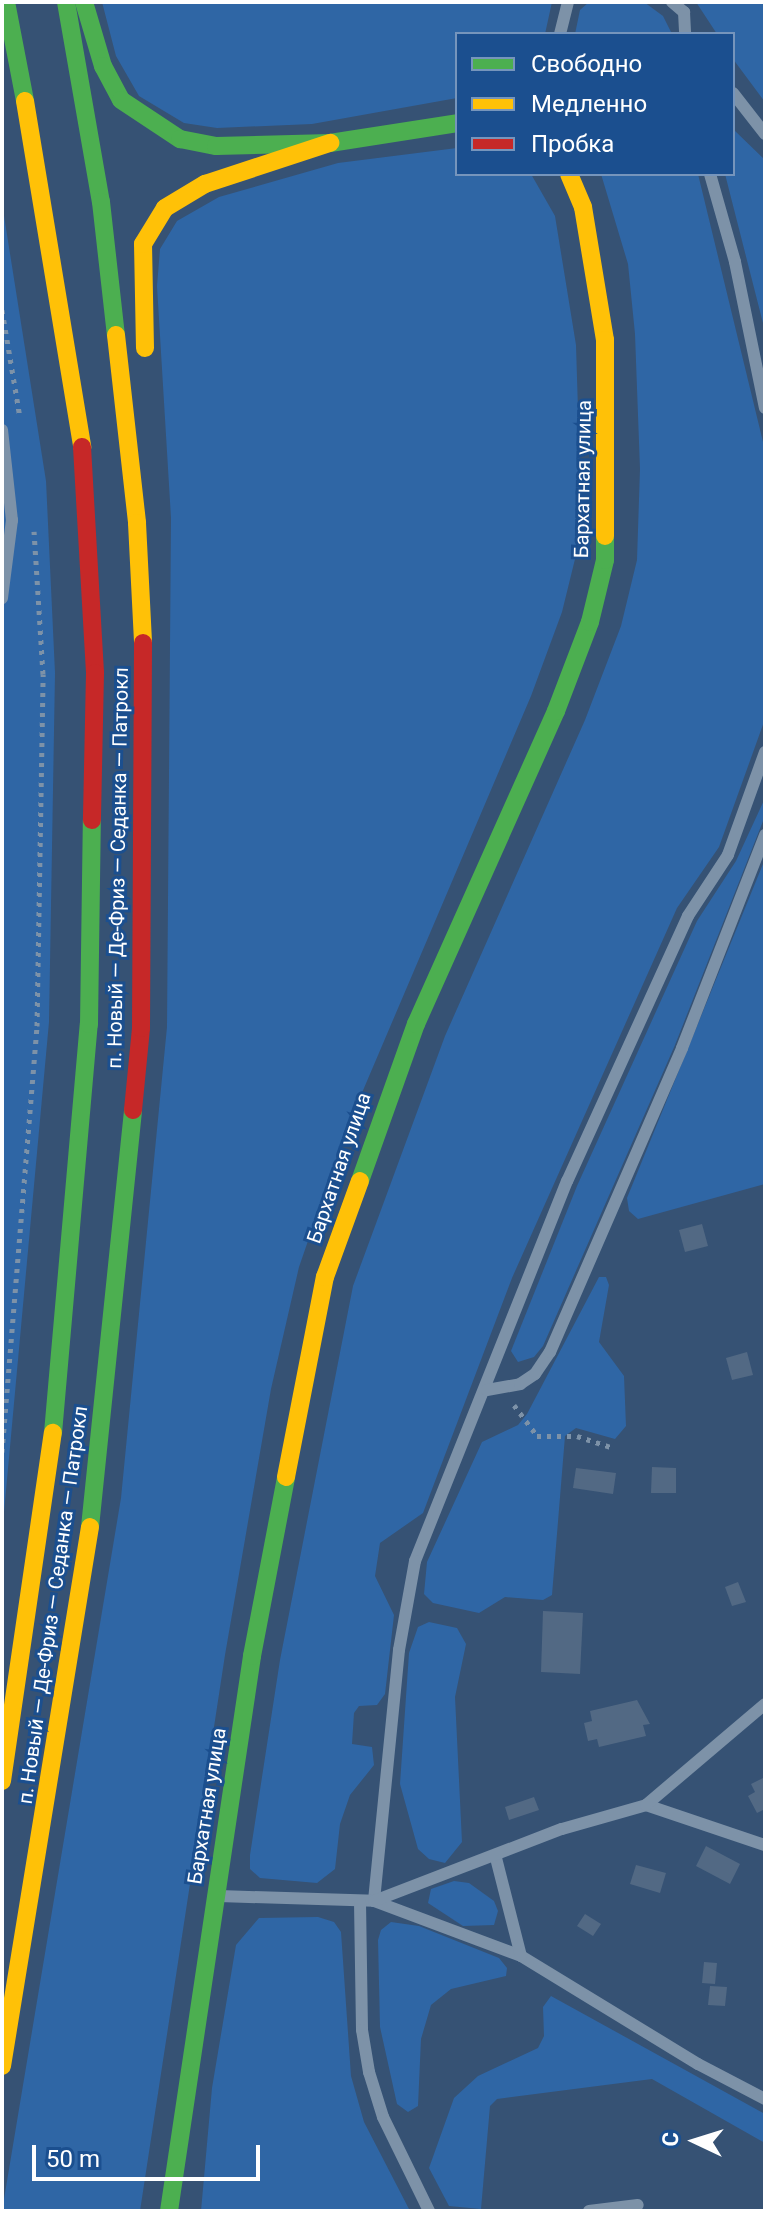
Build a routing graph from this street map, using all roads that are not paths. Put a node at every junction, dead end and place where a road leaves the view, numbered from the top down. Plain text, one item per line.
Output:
1 (6, 2) edge
2 (66, 2) edge
3 (84, 2) edge
4 (568, 2) edge
5 (672, 2) edge
6 (684, 12) junction
7 (560, 32) edge
8 (685, 32) edge
9 (696, 32) edge
10 (735, 96) edge
11 (455, 123) edge
12 (765, 134) edge
13 (330, 143) junction
14 (570, 176) edge
15 (711, 176) edge
16 (146, 362) dead end
17 (765, 408) edge
18 (2, 430) edge
19 (154, 486) dead end
20 (137, 523) junction
21 (2, 598) edge
22 (765, 752) edge
23 (765, 835) edge
24 (487, 1390) junction
25 (765, 1704) edge
26 (2, 1781) edge
27 (646, 1805) junction
28 (765, 1845) edge
29 (496, 1858) junction
30 (216, 1896) junction
31 (367, 1902) junction
32 (521, 1956) junction
33 (2, 2066) edge
34 (765, 2099) edge
35 (638, 2205) dead end
36 (169, 2211) edge
37 (429, 2211) edge
38 (589, 2211) edge

1 - 26 main road, п. Новый — Де-Фриз — Седанка — Патрокл
2 - 20 main road, п. Новый — Де-Фриз — Седанка — Патрокл
3 - 13 main road
4 - 7 lane
5 - 6 lane
6 - 8 lane
6 - 9 lane
10 - 12 lane
11 - 13 main road
13 - 16 main road
14 - 30 main road, Бархатная улица
15 - 17 lane
18 - 21 lane
19 - 20 main road
20 - 33 main road, п. Новый — Де-Фриз — Седанка — Патрокл
22 - 24 lane
23 - 24 lane
24 - 31 lane
25 - 27 lane
27 - 28 lane
27 - 29 lane
29 - 31 lane
29 - 32 lane
30 - 31 lane
30 - 36 main road, Бархатная улица
31 - 32 lane
31 - 37 lane
32 - 34 lane
35 - 38 lane

